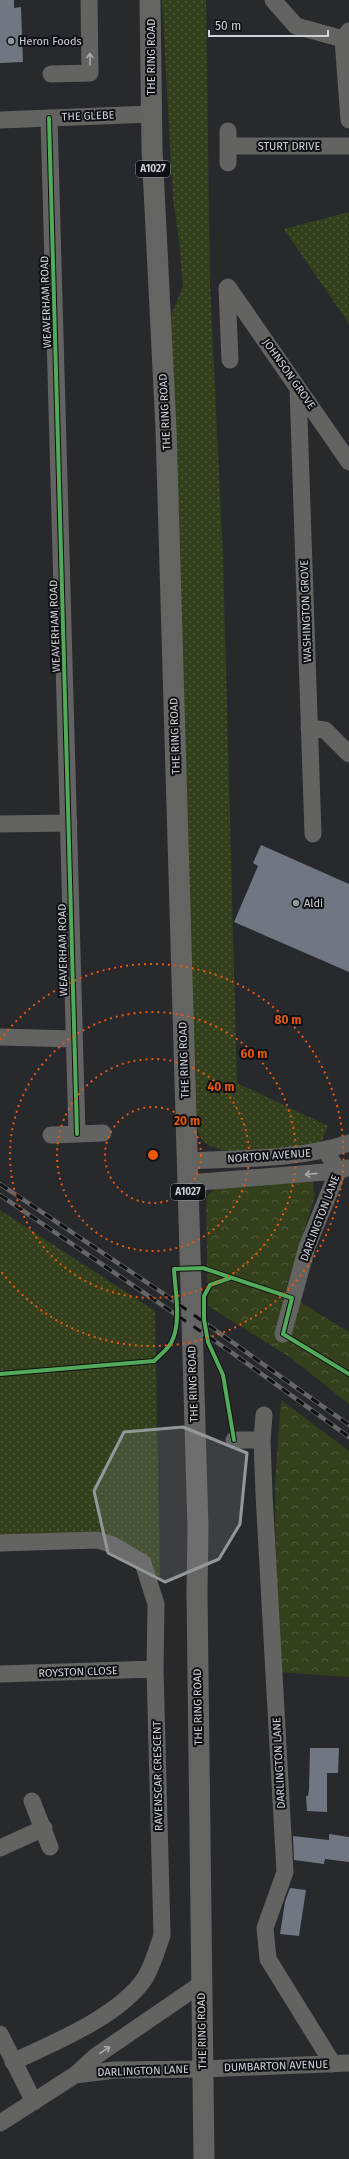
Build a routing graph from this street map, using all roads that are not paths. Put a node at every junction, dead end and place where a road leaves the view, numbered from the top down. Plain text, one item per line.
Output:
1 (89, 0) edge
2 (150, 0) edge
3 (274, 0) edge
4 (346, 35) edge
5 (51, 74) dead end
6 (349, 98) edge
7 (151, 114) junction
8 (49, 118) junction
9 (0, 120) edge
10 (349, 120) edge
11 (349, 146) edge
12 (228, 163) dead end
13 (230, 360) dead end
14 (298, 388) junction
15 (349, 462) edge
16 (309, 728) junction
17 (349, 754) edge
18 (69, 823) junction
19 (0, 824) edge
20 (312, 834) dead end
21 (0, 1037) edge
22 (74, 1039) junction
23 (102, 1133) dead end
24 (77, 1134) junction
25 (51, 1135) dead end
26 (349, 1143) edge
27 (326, 1151) junction
28 (188, 1161) junction
29 (344, 1169) edge
30 (188, 1183) junction
31 (283, 1334) dead end
32 (264, 1415) dead end
33 (234, 1440) dead end
34 (262, 1440) junction
35 (0, 1543) edge
36 (155, 1669) junction
37 (0, 1674) edge
38 (32, 1801) dead end
39 (44, 1828) junction
40 (50, 1847) dead end
41 (0, 1848) edge
42 (201, 1984) junction
43 (0, 2034) edge
44 (13, 2062) junction
45 (341, 2063) edge
46 (204, 2069) junction
47 (75, 2075) junction
48 (34, 2102) junction
49 (0, 2123) edge
50 (204, 2159) edge

5 -> 1 street
2 - 7 main road, THE RING ROAD / A1027
3 - 4 street
4 - 6 street
6 - 10 street
7 - 8 street, THE GLEBE
7 - 28 main road, THE RING ROAD / A1027
8 - 9 street, THE GLEBE
8 - 18 street, WEAVERHAM ROAD
11 - 12 street, STURT DRIVE
13 - 14 street, JOHNSON GROVE
14 - 15 street, JOHNSON GROVE
14 - 16 street, WASHINGTON GROVE
16 - 17 street
16 - 20 street, WASHINGTON GROVE
18 - 19 street
18 - 22 street, WEAVERHAM ROAD
21 - 22 street
22 - 24 street, WEAVERHAM ROAD
23 - 24 street
24 - 25 street
26 - 27 street, NORTON AVENUE
27 - 28 street, NORTON AVENUE
27 - 29 street, DARLINGTON LANE
28 - 30 main road, THE RING ROAD / A1027
29 -> 30 street, NORTON AVENUE
29 - 31 street, DARLINGTON LANE
30 - 42 main road, THE RING ROAD / A1027
32 - 34 street, DARLINGTON LANE
33 - 34 street
34 - 45 street, DARLINGTON LANE
35 - 36 street, RAVENSCAR CRESCENT
36 - 37 street, ROYSTON CLOSE
36 - 44 street, RAVENSCAR CRESCENT
38 - 39 street
39 - 40 street
39 - 41 street
42 - 46 main road, THE RING ROAD / A1027
47 -> 42 street
43 - 44 street
44 - 48 street
45 - 46 street, DUMBARTON AVENUE
46 - 47 street, DARLINGTON LANE
46 - 50 main road, THE RING ROAD / A1027
47 - 48 street, DARLINGTON LANE
48 - 49 street, DARLINGTON LANE

